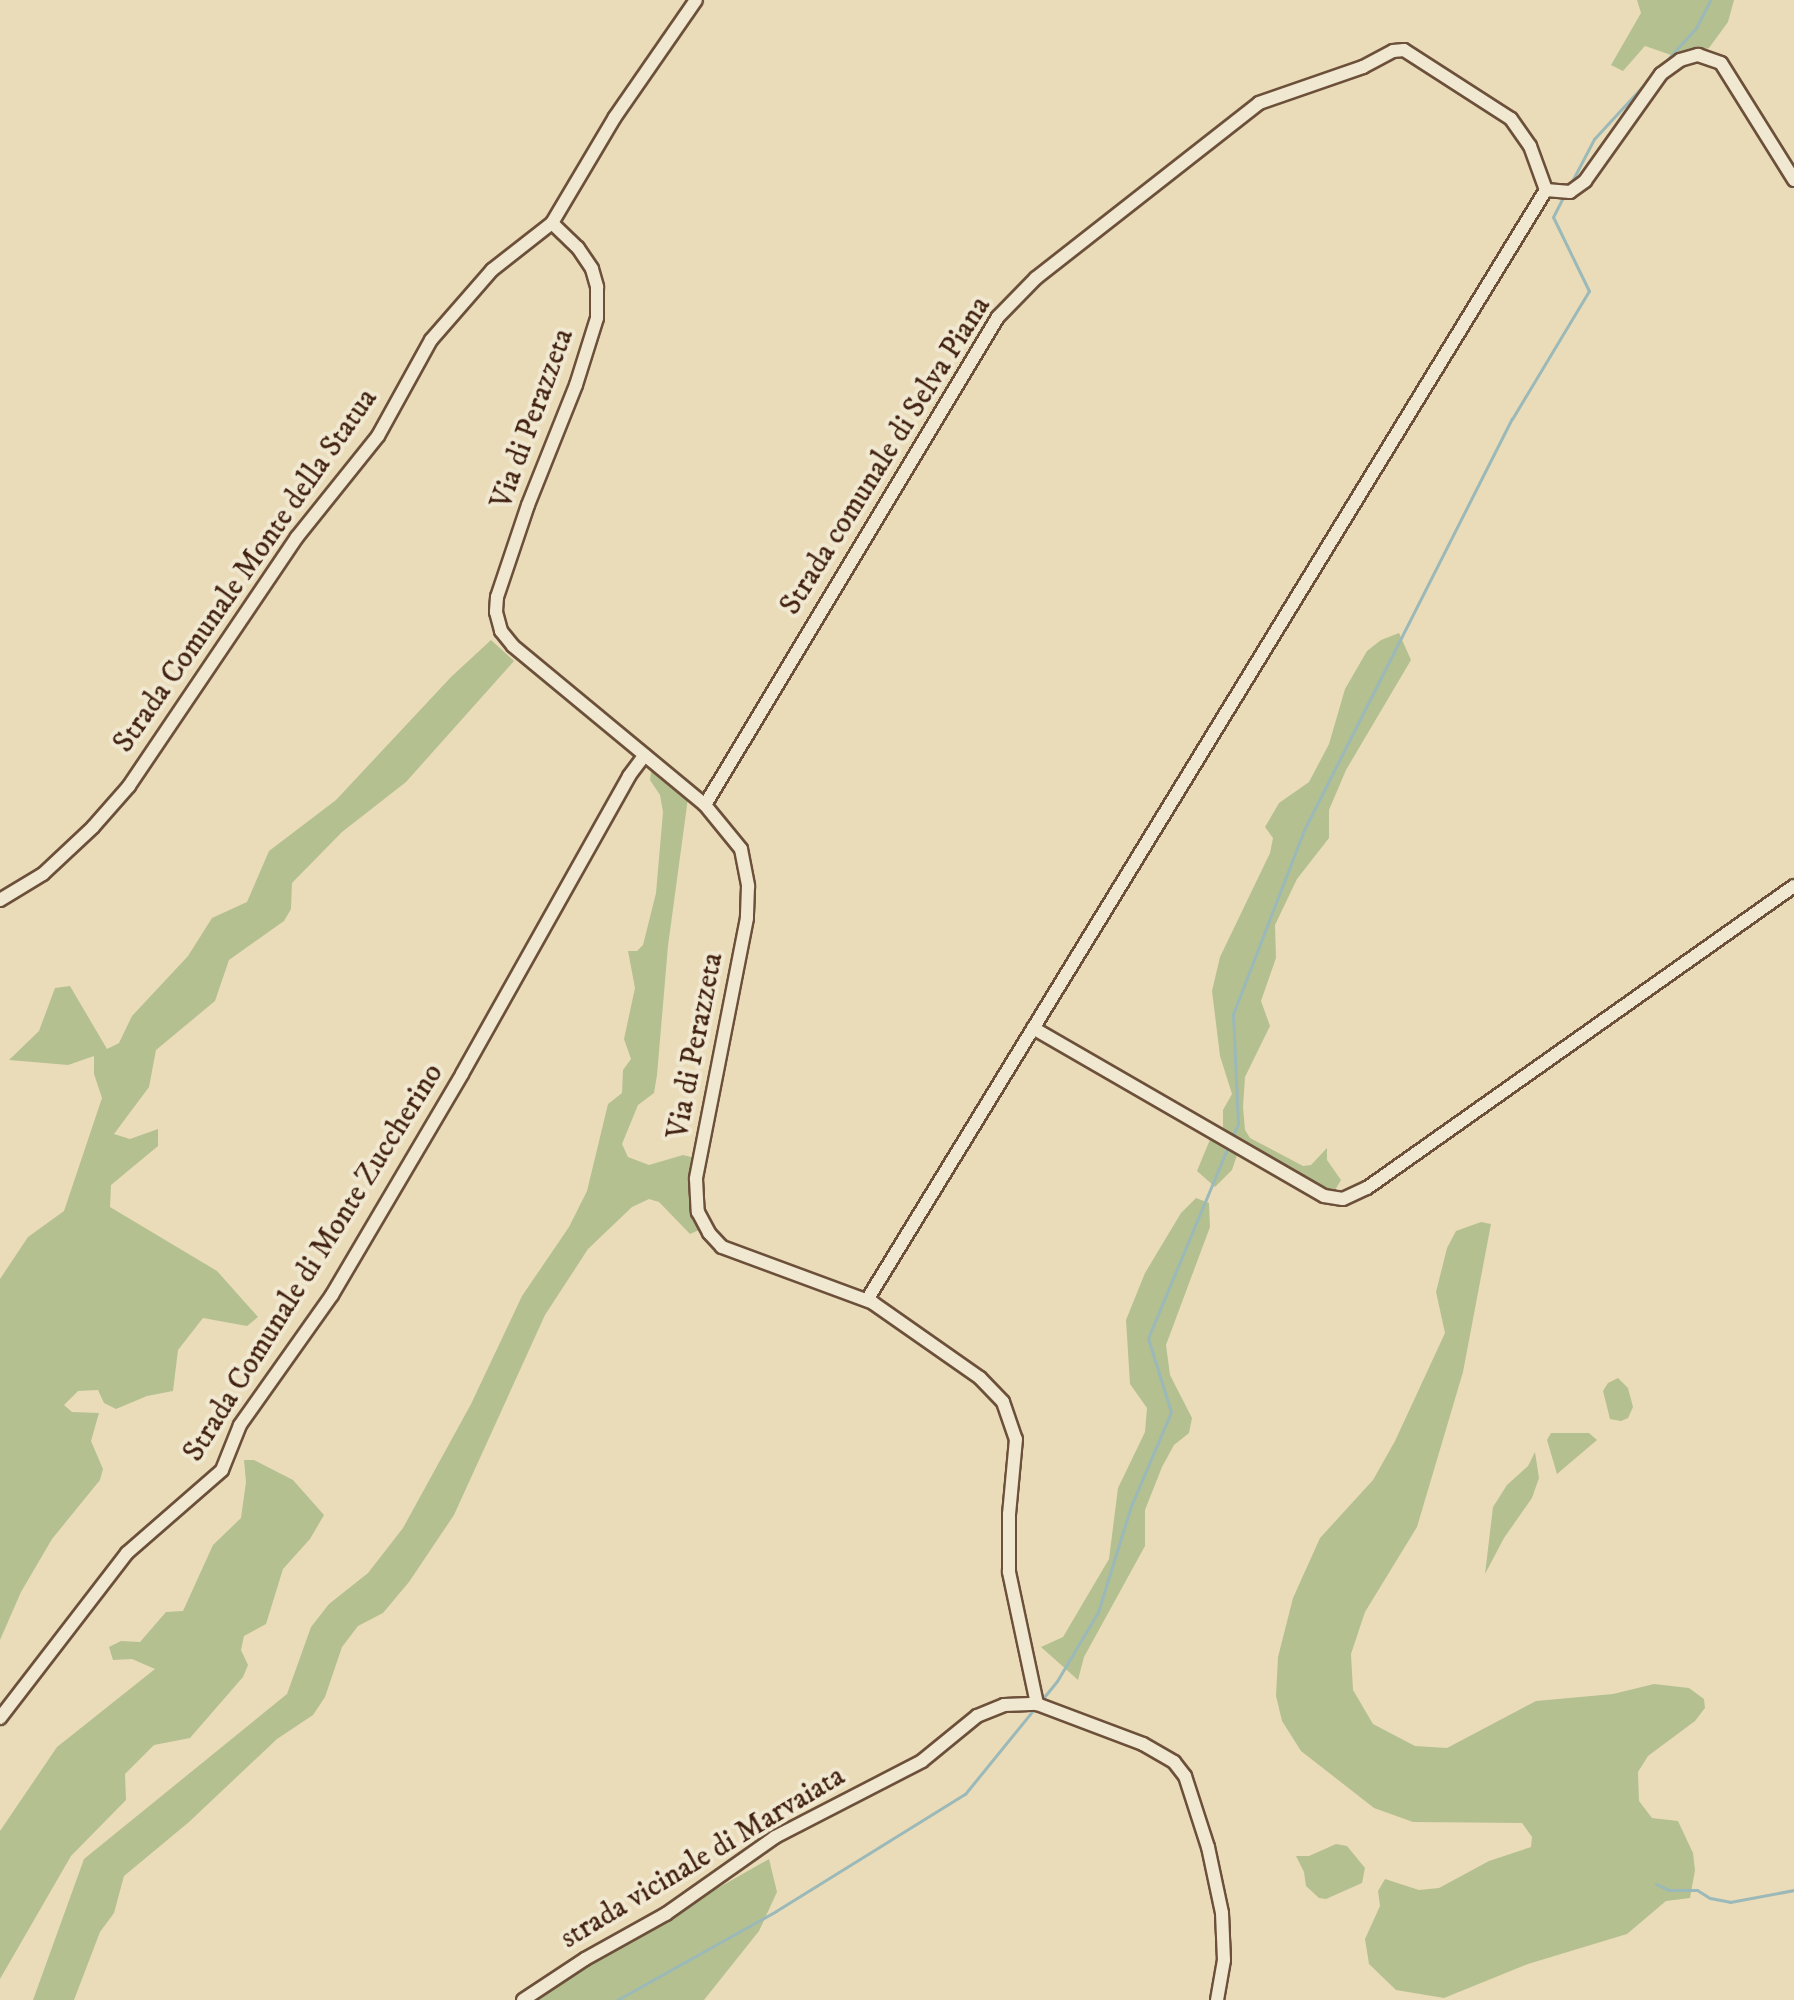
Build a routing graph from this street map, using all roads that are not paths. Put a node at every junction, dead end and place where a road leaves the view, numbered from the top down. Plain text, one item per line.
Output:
1 (696, 0) edge
2 (1794, 180) edge
3 (1546, 190) junction
4 (552, 223) junction
5 (645, 755) junction
6 (705, 805) junction
7 (1794, 886) edge
8 (0, 900) edge
9 (1033, 1028) junction
10 (867, 1300) junction
11 (1037, 1704) junction
12 (0, 1718) edge
13 (523, 2000) edge
14 (1217, 2000) edge

1 - 4 street
2 - 3 street
3 - 6 street, Strada comunale di Selva Piana
3 - 9 street
4 - 5 street, Via di Perazzeta
4 - 8 street, Strada Comunale Monte della Statua
5 - 6 street, Via di Perazzeta
5 - 12 street, Strada Comunale di Monte Zuccherino
6 - 10 street, Via di Perazzeta
7 - 9 street
9 - 10 street
10 - 11 street, Via di Perazzeta
11 - 13 street, strada vicinale di Marvaiata
11 - 14 street

